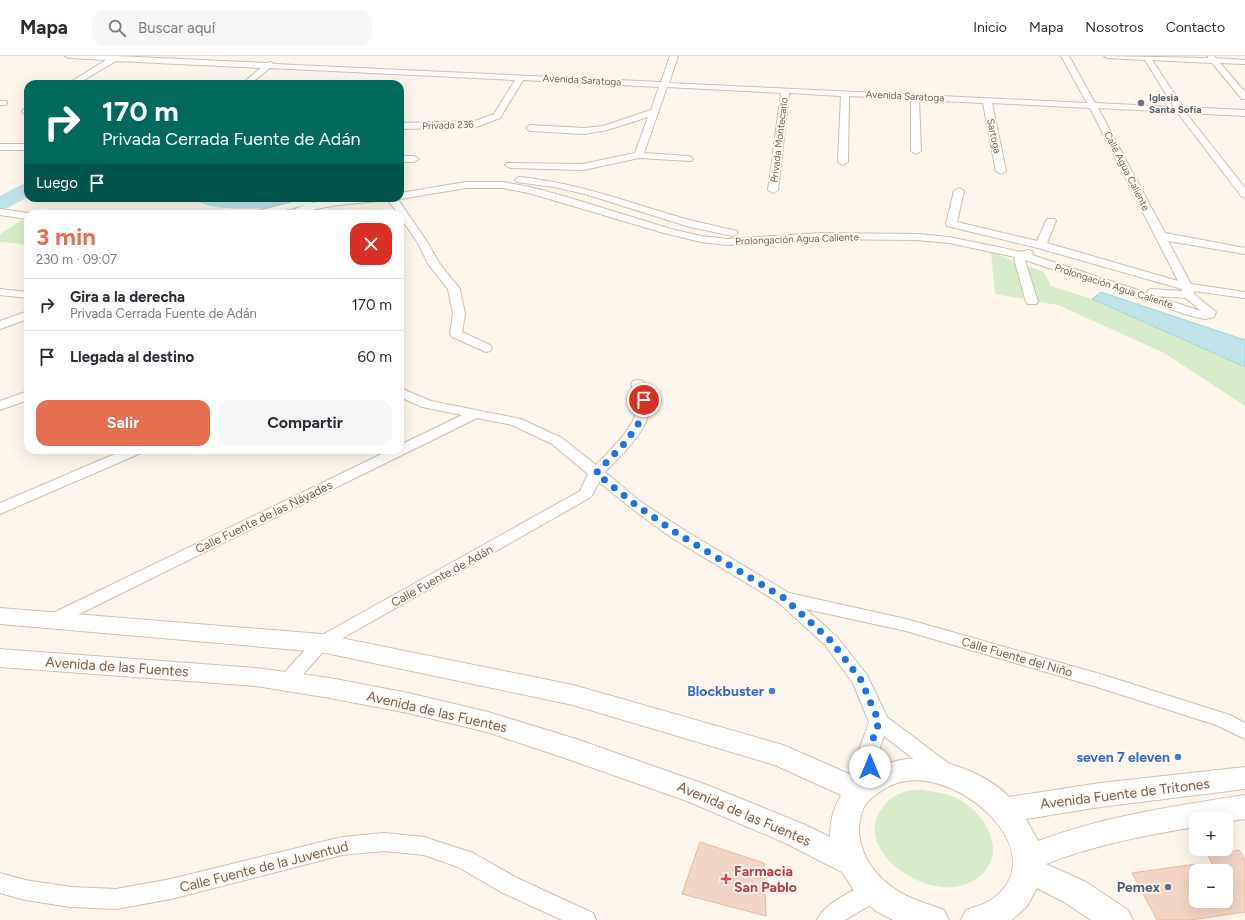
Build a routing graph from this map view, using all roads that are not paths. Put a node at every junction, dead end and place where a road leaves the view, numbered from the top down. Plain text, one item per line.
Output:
1 (70, 56) edge
2 (674, 56) edge
3 (1065, 56) edge
4 (1108, 56) edge
5 (1147, 57) edge
6 (115, 58) junction
7 (1212, 58) edge
8 (276, 59) dead end
9 (1245, 62) edge
10 (268, 66) junction
11 (520, 78) junction
12 (78, 80) edge
13 (250, 80) edge
14 (663, 84) junction
15 (785, 90) junction
16 (845, 94) junction
17 (915, 97) junction
18 (1245, 97) edge
19 (987, 100) junction
20 (1094, 106) junction
21 (1180, 110) junction
22 (654, 112) junction
23 (1245, 113) edge
24 (404, 126) edge
25 (530, 128) dead end
26 (0, 147) edge
27 (24, 147) edge
28 (916, 151) dead end
29 (639, 155) junction
30 (404, 159) edge
31 (414, 159) dead end
32 (688, 159) dead end
33 (844, 162) dead end
34 (510, 165) dead end
35 (1001, 171) dead end
36 (404, 188) edge
37 (414, 189) junction
38 (773, 190) dead end
39 (959, 192) dead end
40 (404, 194) edge
41 (1245, 196) edge
42 (610, 198) junction
43 (308, 202) edge
44 (348, 202) edge
45 (595, 209) junction
46 (275, 210) edge
47 (304, 210) edge
48 (0, 212) edge
49 (24, 215) edge
50 (404, 215) edge
51 (1051, 221) dead end
52 (1161, 236) junction
53 (1041, 245) junction
54 (1245, 251) edge
55 (1026, 254) junction
56 (1188, 291) junction
57 (0, 292) edge
58 (24, 295) edge
59 (1245, 295) edge
60 (1032, 302) dead end
61 (24, 316) edge
62 (0, 325) edge
63 (486, 348) dead end
64 (638, 384) dead end
65 (404, 394) edge
66 (24, 397) edge
67 (0, 406) edge
68 (475, 414) junction
69 (404, 449) edge
70 (127, 454) edge
71 (393, 454) edge
72 (596, 473) junction
73 (0, 509) edge
74 (784, 598) junction
75 (0, 616) edge
76 (53, 620) junction
77 (321, 643) junction
78 (0, 658) edge
79 (287, 681) junction
80 (879, 722) junction
81 (1245, 732) edge
82 (949, 775) junction
83 (1245, 778) edge
84 (865, 786) junction
85 (1245, 807) edge
86 (1005, 810) junction
87 (851, 862) junction
88 (1028, 863) junction
89 (0, 883) edge
90 (874, 891) junction
91 (985, 919) edge
92 (585, 920) edge
93 (828, 920) edge
94 (933, 920) edge
95 (1117, 920) edge

1 - 6 street, Avenida Saratoga
2 - 14 street
3 - 20 street, Calle Agua Caliente
4 - 5 street
5 - 7 street
5 - 21 street
6 - 10 street, Avenida Saratoga
6 - 12 street
7 - 9 street
7 - 18 street
8 - 10 street
10 - 11 street, Avenida Saratoga
10 - 13 street
11 - 14 street, Avenida Saratoga
11 - 24 street, Privada 236
14 - 15 street, Avenida Saratoga
14 - 22 street
15 - 16 street, Avenida Saratoga
15 - 38 street, Privada Montecarlo
16 - 17 street, Avenida Saratoga
16 - 33 street
17 - 19 street, Avenida Saratoga
17 - 28 street
19 - 20 street, Avenida Saratoga
19 - 35 street, Sartoga
20 - 21 street, Avenida Saratoga
20 - 52 street, Calle Agua Caliente
21 - 23 street, Avenida Saratoga
21 - 41 street
22 - 25 street
22 - 29 street
26 - 27 street
29 - 32 street
29 - 34 street
30 - 31 street
36 - 37 street, Prolongación Agua Caliente
37 - 40 street, Prolongación Agua Caliente
37 - 42 street, Prolongación Agua Caliente
37 - 45 street, Prolongación Agua Caliente
39 - 53 street
42 - 45 street
42 - 55 street, Prolongación Agua Caliente
43 - 46 street
44 - 47 street
45 - 55 street, Prolongación Agua Caliente
48 - 49 street
50 - 63 street
51 - 53 street
52 - 54 street
52 - 56 street, Calle Agua Caliente
53 - 56 street
55 - 56 street, Prolongación Agua Caliente
55 - 56 street, Prolongación Agua Caliente
55 - 60 street
56 - 59 street
57 - 58 street
61 - 62 street
64 - 72 street, Calle Fuente de Adán
65 - 68 street
66 - 67 street
68 - 69 street, Calle Fuente de las Náyades
68 - 72 street
70 - 73 street
71 - 76 street, Calle Fuente de las Náyades
72 - 74 street
72 - 77 street, Calle Fuente de Adán
74 - 80 street
74 - 81 street, Calle Fuente del Niño
75 - 76 main road
76 - 77 main road
77 - 79 street, Calle Fuente de Adán
77 - 84 main road
78 - 79 main road, Avenida de las Fuentes
79 - 87 main road, Avenida de las Fuentes
80 - 82 street
80 - 84 street
82 - 84 main road
82 - 86 main road
83 - 86 main road, Avenida Fuente de Tritones
84 - 87 main road
85 - 88 main road
86 - 88 main road
87 - 90 main road
88 - 91 main road
88 - 95 main road
89 - 92 street, Calle Fuente de la Juventud
90 - 93 street
90 - 94 main road

